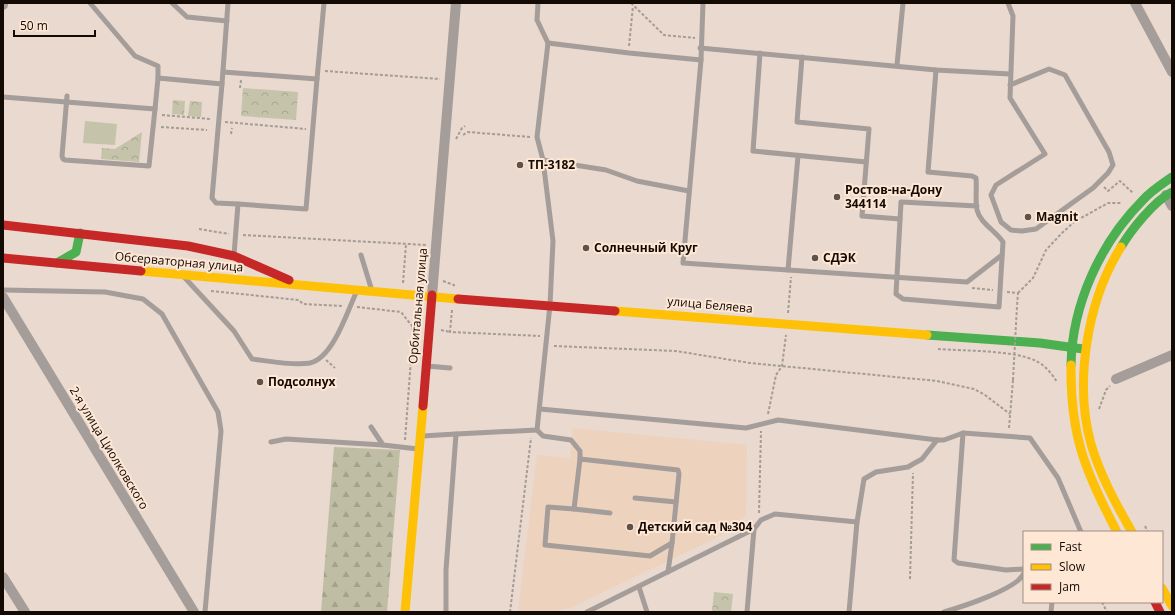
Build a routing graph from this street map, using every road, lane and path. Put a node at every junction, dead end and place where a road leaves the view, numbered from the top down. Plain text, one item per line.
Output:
1 (90, 3) edge
2 (172, 3) edge
3 (228, 3) edge
4 (324, 3) edge
5 (456, 3) edge
6 (538, 3) edge
7 (631, 3) edge
8 (703, 3) edge
9 (903, 3) edge
10 (1008, 3) edge
11 (1135, 3) edge
12 (633, 6) junction
13 (227, 21) junction
14 (700, 39) junction
15 (548, 43) junction
16 (700, 48) junction
17 (628, 53) junction
18 (760, 53) junction
19 (802, 57) junction
20 (701, 60) junction
21 (897, 65) junction
22 (936, 70) junction
23 (318, 71) junction
24 (223, 72) junction
25 (1172, 72) edge
26 (1010, 74) junction
27 (158, 78) junction
28 (241, 78) dead end
29 (317, 79) junction
30 (449, 80) junction
31 (222, 84) junction
32 (1010, 85) junction
33 (240, 88) dead end
34 (67, 96) dead end
35 (3, 97) edge
36 (66, 102) junction
37 (155, 112) junction
38 (209, 119) dead end
39 (219, 122) junction
40 (154, 126) junction
41 (465, 126) dead end
42 (232, 128) dead end
43 (314, 129) junction
44 (207, 130) dead end
45 (231, 134) dead end
46 (463, 135) dead end
47 (537, 137) junction
48 (456, 140) dead end
49 (798, 156) junction
50 (543, 160) junction
51 (866, 162) junction
52 (1172, 177) edge
53 (1099, 182) junction
54 (689, 191) junction
55 (1169, 193) edge
56 (1133, 194) dead end
57 (238, 204) junction
58 (1125, 204) dead end
59 (977, 206) junction
60 (1172, 206) edge
61 (900, 219) junction
62 (3, 225) edge
63 (199, 229) dead end
64 (80, 233) junction
65 (236, 235) junction
66 (406, 244) junction
67 (436, 246) junction
68 (361, 255) dead end
69 (1002, 255) junction
70 (234, 256) junction
71 (3, 258) edge
72 (57, 263) junction
73 (790, 270) junction
74 (182, 274) junction
75 (443, 274) dead end
76 (897, 277) junction
77 (967, 282) junction
78 (299, 285) junction
79 (194, 288) junction
80 (3, 290) edge
81 (357, 291) junction
82 (1000, 291) junction
83 (372, 292) junction
84 (1018, 293) junction
85 (401, 294) junction
86 (432, 296) junction
87 (3, 297) edge
88 (453, 297) junction
89 (550, 305) junction
90 (350, 307) junction
91 (788, 310) dead end
92 (398, 312) junction
93 (412, 326) junction
94 (429, 328) junction
95 (547, 336) junction
96 (794, 337) dead end
97 (546, 346) junction
98 (1074, 348) junction
99 (935, 349) dead end
100 (1086, 349) junction
101 (1172, 355) edge
102 (322, 357) junction
103 (426, 366) junction
104 (782, 366) junction
105 (335, 368) dead end
106 (450, 368) dead end
107 (1116, 380) joint
108 (1060, 387) dead end
109 (1096, 407) dead end
110 (540, 409) junction
111 (1010, 414) junction
112 (764, 423) junction
113 (371, 427) dead end
114 (534, 430) junction
115 (963, 433) junction
116 (456, 434) junction
117 (1009, 435) junction
118 (420, 436) junction
119 (937, 440) junction
120 (271, 442) dead end
121 (383, 445) junction
122 (404, 448) junction
123 (419, 449) junction
124 (580, 459) junction
125 (913, 464) junction
126 (636, 498) dead end
127 (676, 502) junction
128 (574, 509) junction
129 (610, 513) dead end
130 (761, 520) junction
131 (1141, 520) dead end
132 (857, 522) junction
133 (754, 529) junction
134 (1081, 531) edge
135 (1117, 531) edge
136 (1132, 531) edge
137 (1147, 531) edge
138 (672, 543) junction
139 (1023, 569) edge
140 (668, 572) junction
141 (1023, 576) edge
142 (3, 577) edge
143 (910, 579) dead end
144 (639, 586) junction
145 (1163, 590) edge
146 (1102, 603) edge
147 (1156, 603) edge
148 (1172, 606) edge
149 (25, 612) edge
150 (194, 612) edge
151 (205, 612) edge
152 (405, 612) edge
153 (446, 612) edge
154 (510, 612) edge
155 (587, 612) edge
156 (647, 612) edge
157 (747, 612) edge
158 (849, 612) edge
159 (944, 612) edge
160 (1107, 612) edge
161 (1160, 612) edge

1 - 27 lane
2 - 13 lane
3 - 13 lane
4 - 23 lane
5 - 30 street, Орбитальная улица
6 - 15 lane
7 - 12 path
8 - 14 lane
9 - 21 lane
10 - 26 lane
11 - 25 street
12 - 14 path
12 - 17 path
13 - 24 lane
14 - 16 lane
15 - 17 lane
15 - 47 lane
16 - 18 lane
16 - 20 lane
17 - 20 lane
18 - 19 lane
18 - 49 lane
19 - 21 lane
19 - 51 lane
20 - 54 lane
21 - 22 lane
22 - 26 lane
22 - 59 lane
23 - 29 lane
23 - 30 path
24 - 29 lane
24 - 31 lane
26 - 32 lane
27 - 31 lane
27 - 37 lane
28 - 33 path
29 - 43 lane
30 - 67 street, Орбитальная улица
31 - 39 lane
32 - 53 lane
32 - 53 lane
34 - 36 lane
35 - 36 lane
36 - 37 lane
36 - 40 lane
37 - 38 path
37 - 40 lane
39 - 43 path
39 - 57 lane
40 - 44 path
41 - 48 path
42 - 45 path
43 - 57 lane
46 - 47 path
47 - 50 lane
49 - 51 lane
49 - 73 lane
50 - 54 lane
50 - 89 lane
51 - 61 lane
52 - 98 main road
53 - 56 path
54 - 73 lane
55 - 60 street
55 - 100 main road
57 - 65 lane
58 - 84 path
59 - 61 lane
59 - 69 lane
61 - 76 lane
62 - 64 main road, Обсерваторная улица
63 - 65 path
64 - 70 main road, Обсерваторная улица
64 - 72 main road
65 - 66 path
65 - 70 lane
66 - 67 path
66 - 85 path
67 - 86 street, Орбитальная улица
68 - 83 lane
69 - 77 lane
69 - 82 lane
70 - 78 main road, Обсерваторная улица
71 - 72 main road, Обсерваторная улица
72 - 74 main road, Обсерваторная улица
73 - 76 lane
73 - 91 path
74 - 78 main road, Обсерваторная улица
74 - 79 lane
75 - 88 path
76 - 77 lane
76 - 82 lane
77 - 82 path
78 - 81 main road, Обсерваторная улица
79 - 90 path
79 - 102 lane
80 - 151 lane
81 - 83 main road, Обсерваторная улица
81 - 90 lane
82 - 84 path
83 - 85 main road, Обсерваторная улица
84 - 111 path, bridge
85 - 86 main road, Обсерваторная улица
85 - 92 path
86 - 88 main road, улица Беляева
86 - 94 main road, Орбитальная улица
87 - 150 street, 2-я улица Циолковского
88 - 89 main road, улица Беляева
88 - 95 path
89 - 95 lane
89 - 98 main road, улица Беляева
90 - 92 path
90 - 102 lane
92 - 93 path
93 - 94 path
93 - 122 path
94 - 103 main road, Орбитальная улица
95 - 97 lane
96 - 104 path
97 - 104 path
97 - 110 lane
98 - 100 main road, улица Беляева
98 - 135 main road
99 - 108 path
100 - 136 main road
101 - 107 street
102 - 105 path
103 - 106 lane
103 - 118 main road, Орбитальная улица
104 - 111 path
104 - 112 path
107 - 109 path
110 - 112 lane
110 - 114 lane
111 - 117 path
112 - 119 lane
112 - 130 path
113 - 121 lane
114 - 116 lane
114 - 124 lane
114 - 154 path
115 - 117 lane
115 - 119 lane
115 - 139 lane
116 - 118 lane
116 - 153 lane
117 - 134 lane
118 - 123 main road, Орбитальная улица
119 - 125 lane
120 - 121 lane
121 - 122 lane
122 - 123 lane
123 - 152 main road, Орбитальная улица
124 - 127 lane
124 - 128 lane
125 - 132 lane
125 - 143 path
126 - 127 lane
127 - 138 lane
128 - 129 lane
128 - 138 lane
130 - 132 lane
130 - 133 lane
131 - 137 path
132 - 158 lane
133 - 140 lane
133 - 157 lane
138 - 140 lane
140 - 144 lane
141 - 159 lane
142 - 149 street
144 - 155 lane
144 - 156 lane
145 - 148 main road
146 - 160 path
147 - 161 main road

